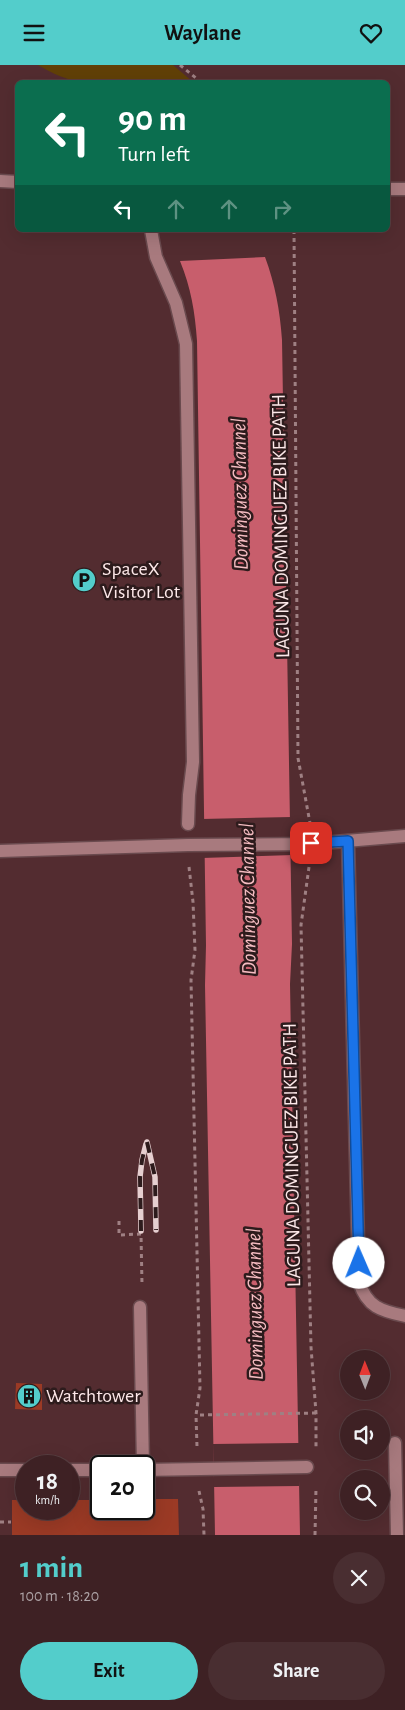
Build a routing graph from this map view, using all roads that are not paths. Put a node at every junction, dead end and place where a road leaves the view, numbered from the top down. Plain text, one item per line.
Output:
1 (0, 181) edge
2 (15, 182) edge
3 (390, 189) edge
4 (405, 189) edge
5 (151, 232) edge
6 (188, 824) dead end
7 (405, 836) edge
8 (348, 841) junction
9 (0, 851) edge
10 (140, 1307) dead end
11 (405, 1316) edge
12 (395, 1443) dead end
13 (143, 1455) edge
14 (307, 1467) dead end
15 (0, 1470) edge
16 (15, 1470) edge
17 (155, 1470) edge
18 (397, 1535) edge

1 - 2 street
3 - 4 street
5 - 6 street
7 - 8 street
8 - 9 street
8 - 11 street
10 - 13 street
12 - 18 street
14 - 17 street
15 - 16 street

